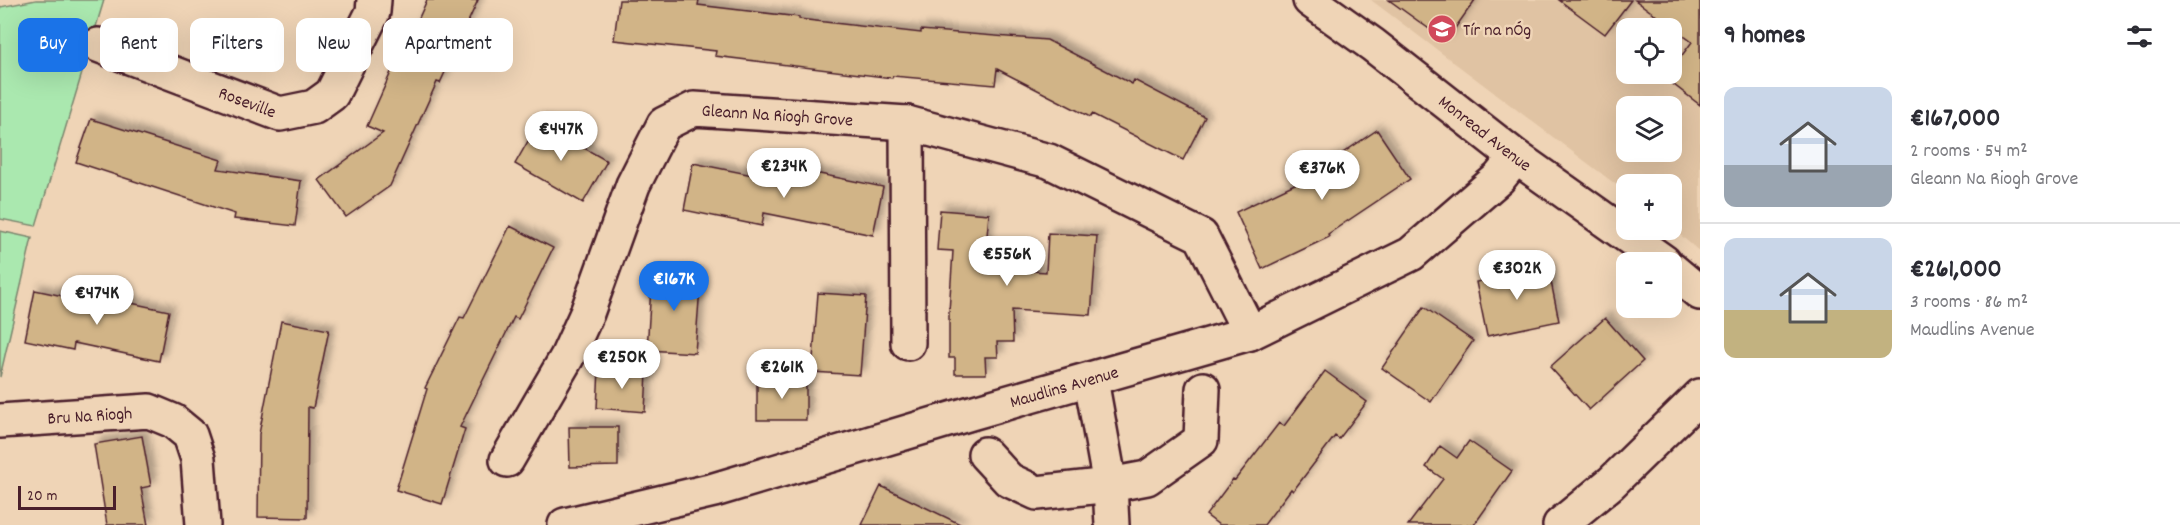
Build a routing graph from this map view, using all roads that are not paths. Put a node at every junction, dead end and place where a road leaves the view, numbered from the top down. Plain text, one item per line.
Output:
1 (374, 0) edge
2 (1310, 0) edge
3 (98, 45) dead end
4 (907, 123) junction
5 (1516, 157) junction
6 (1650, 252) edge
7 (1682, 278) edge
8 (1700, 293) edge
9 (1250, 333) junction
10 (908, 343) dead end
11 (1091, 380) junction
12 (1203, 389) dead end
13 (1700, 396) edge
14 (0, 421) edge
15 (985, 454) dead end
16 (507, 460) dead end
17 (1110, 485) junction
18 (203, 525) edge
19 (565, 525) edge
20 (1112, 525) edge
21 (1560, 525) edge

1 - 3 street, Roseville
2 - 5 street, Monread Avenue
4 - 9 street, Gleann Na Riogh Grove
4 - 10 street
4 - 16 street, Gleann Na Riogh Grove
5 - 6 street, Monread Avenue
5 - 9 street, Maudlins Avenue
7 - 8 street
9 - 11 street, Maudlins Avenue
11 - 17 street
11 - 19 street, Maudlins Avenue
12 - 17 street
13 - 21 street
14 - 18 street, Bru Na Riogh
15 - 17 street
17 - 20 street

